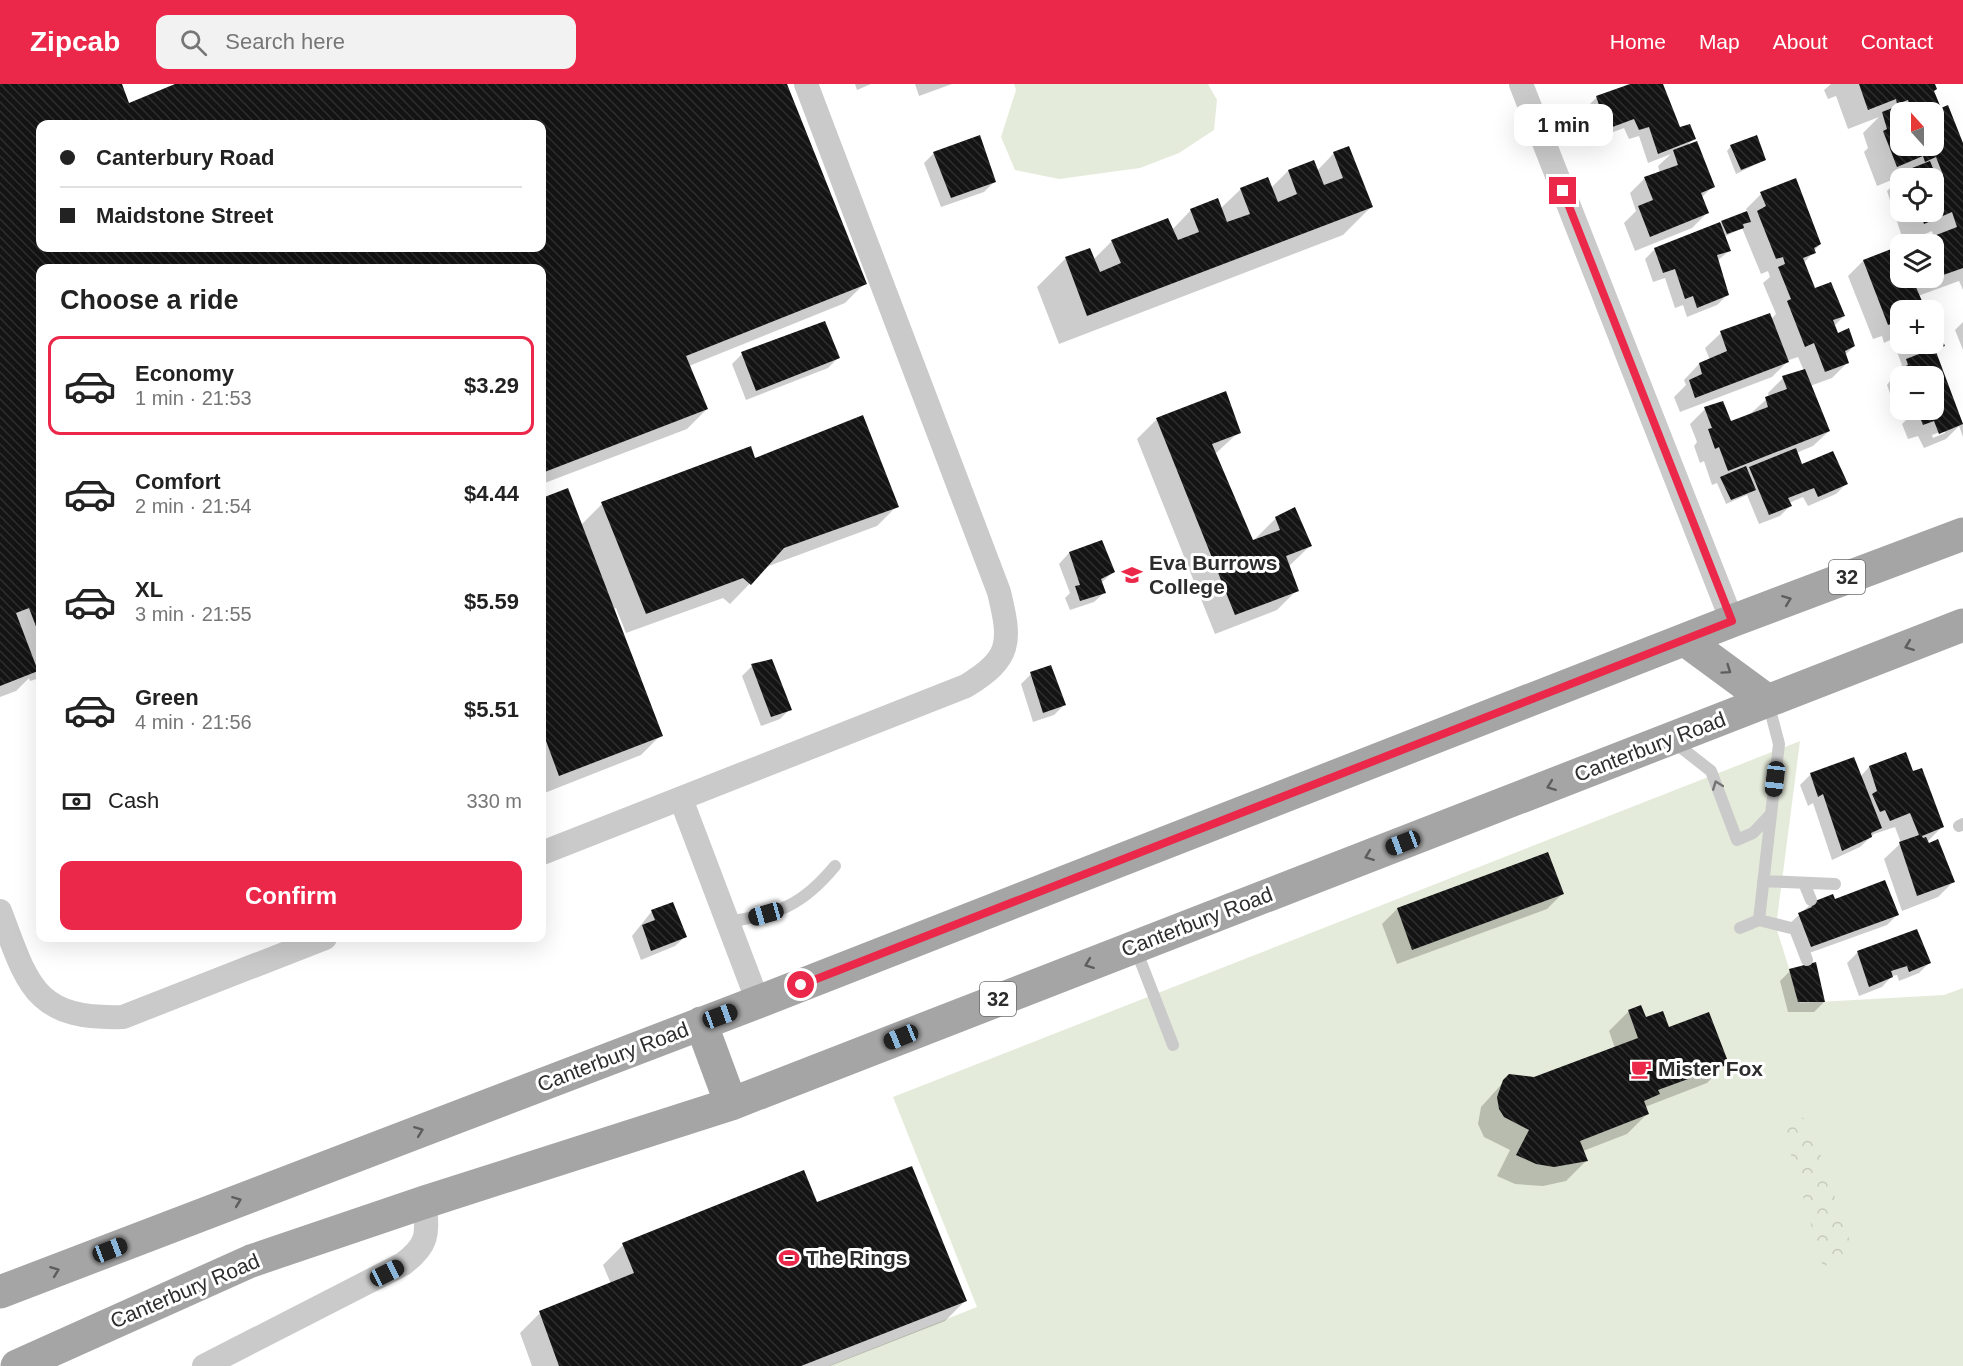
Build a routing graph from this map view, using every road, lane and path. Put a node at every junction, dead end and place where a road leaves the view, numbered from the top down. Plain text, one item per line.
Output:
1 (806, 84) edge
2 (1521, 84) edge
3 (1963, 534) edge
4 (1732, 621) junction
5 (1962, 630) edge
6 (1685, 640) junction
7 (1768, 701) junction
8 (1671, 740) junction
9 (681, 799) junction
10 (1770, 815) junction
11 (546, 851) edge
12 (835, 866) dead end
13 (1763, 881) junction
14 (1804, 883) junction
15 (1835, 884) dead end
16 (1811, 900) dead end
17 (0, 911) edge
18 (1759, 920) junction
19 (728, 922) junction
20 (1740, 928) dead end
21 (315, 942) edge
22 (1134, 946) junction
23 (1807, 960) dead end
24 (758, 1002) junction
25 (701, 1023) junction
26 (1173, 1046) dead end
27 (731, 1104) junction
28 (425, 1202) junction
29 (0, 1292) edge
30 (17, 1366) edge
31 (204, 1366) edge

1 - 9 street
2 - 4 street
4 -> 3 main road, Canterbury Road / 32
4 - 6 main road, Canterbury Road / 32
5 -> 7 main road, Canterbury Road / 32
6 -> 7 main road
6 - 24 main road, Canterbury Road / 32
7 - 8 main road, Canterbury Road / 32
7 - 10 lane
10 -> 8 lane
8 -> 22 main road, Canterbury Road / 32
9 - 11 street
9 - 19 street
10 - 13 lane
12 - 19 lane
13 - 14 lane
13 - 18 lane
14 - 15 lane
14 - 16 lane
17 - 21 street
18 - 20 lane
18 - 23 lane
19 - 24 street
22 - 26 lane
22 -> 27 main road, Canterbury Road / 32
24 - 25 main road, Canterbury Road / 32
25 - 27 main road
29 -> 25 main road, Canterbury Road / 32
27 - 28 main road, Canterbury Road / 32
28 - 30 main road, Canterbury Road / 32
28 - 31 street

